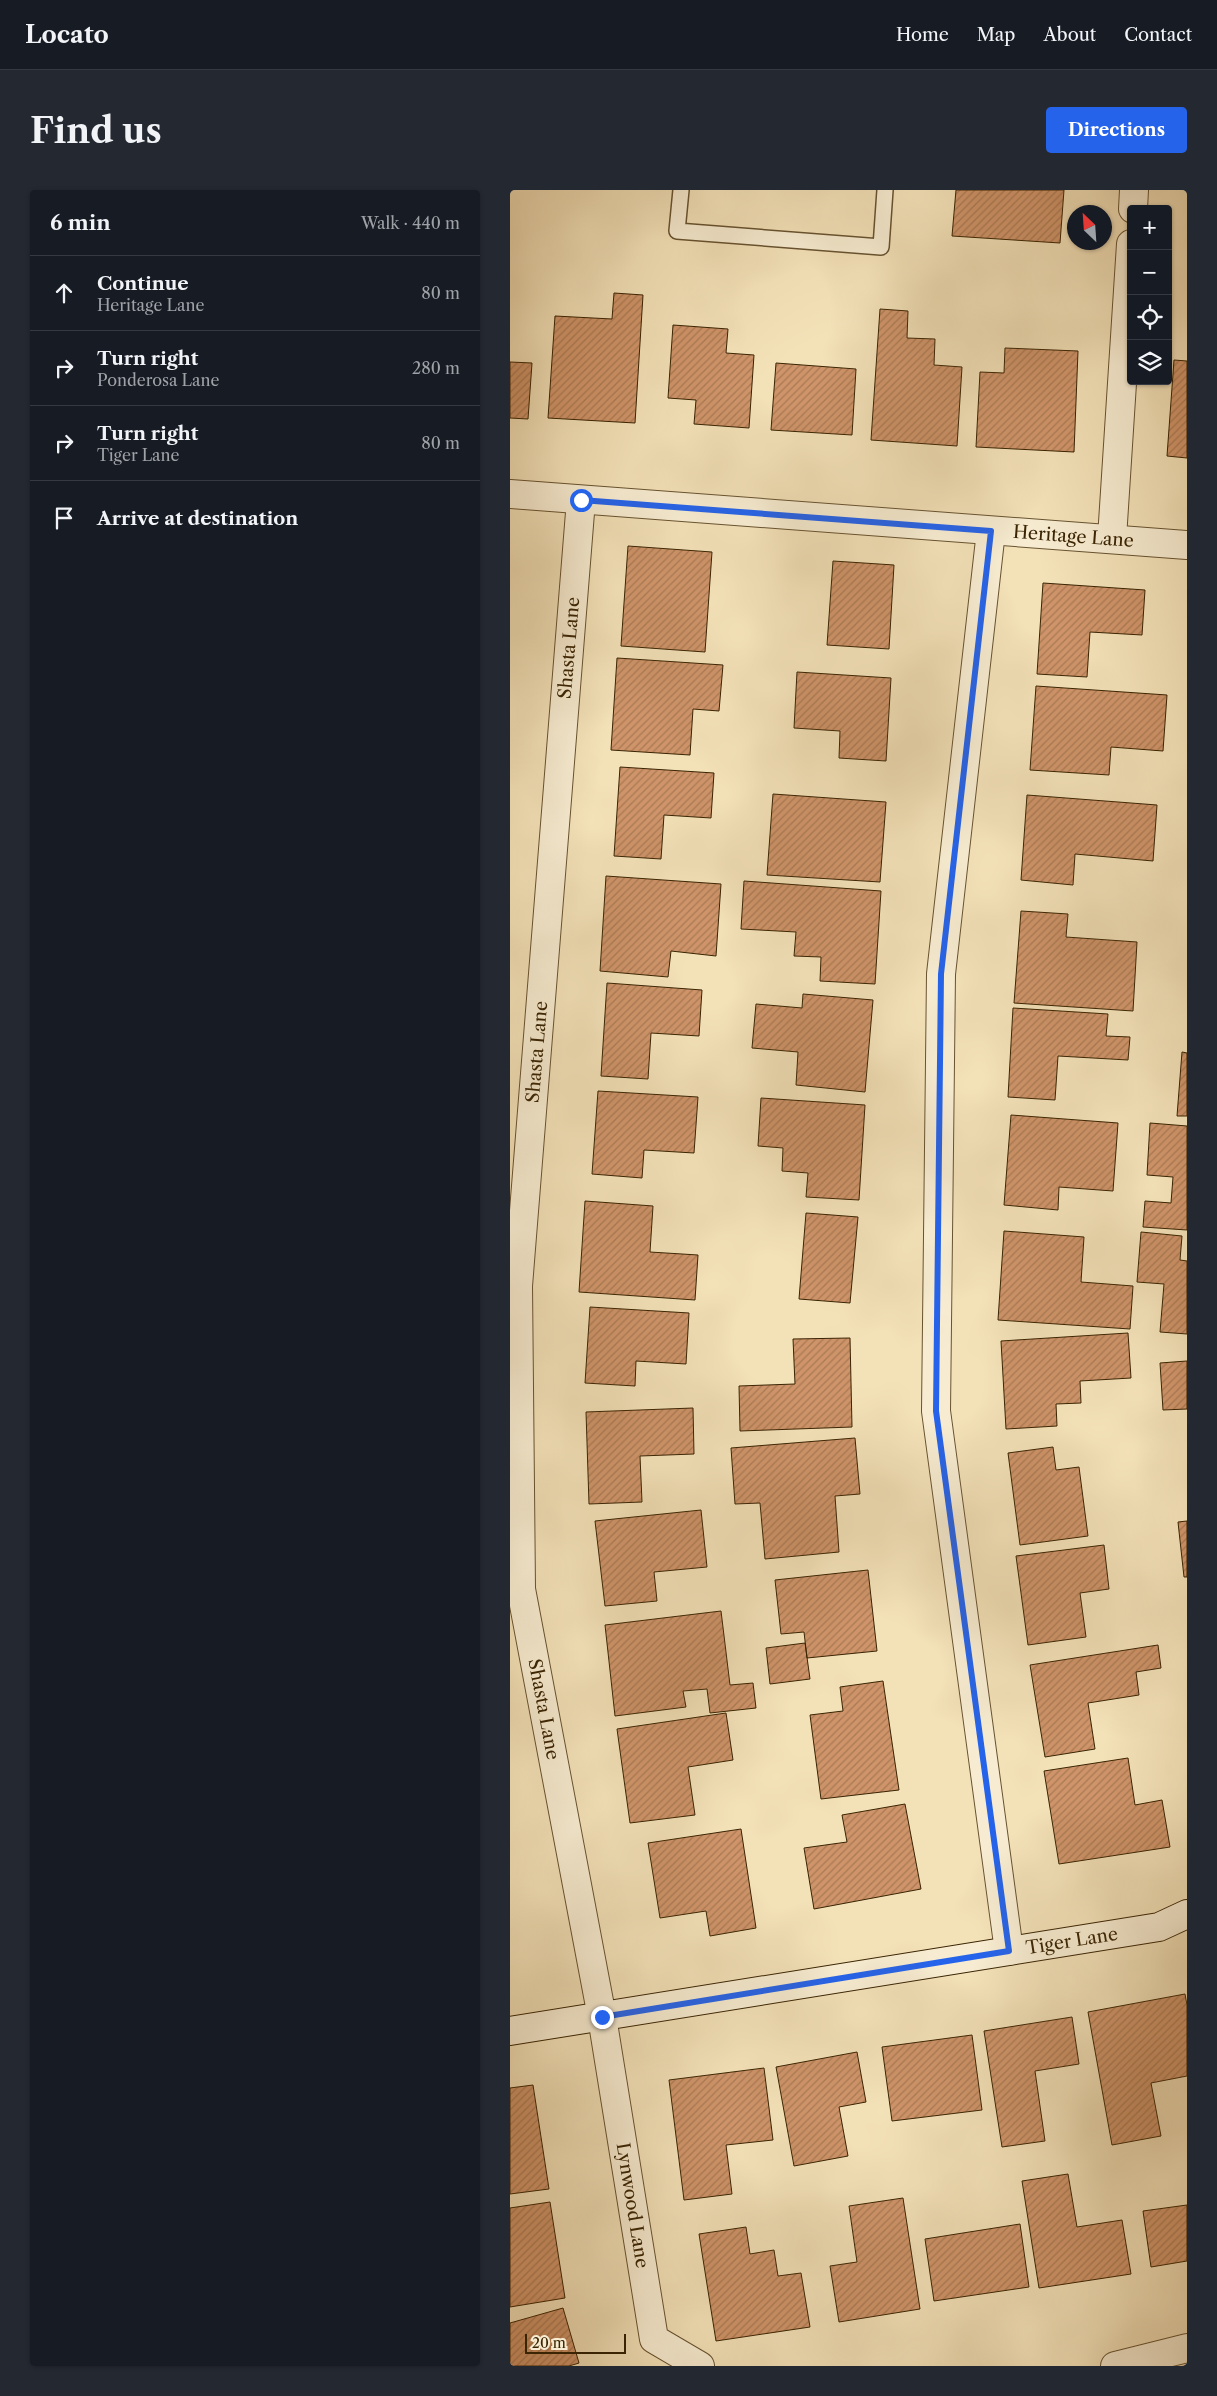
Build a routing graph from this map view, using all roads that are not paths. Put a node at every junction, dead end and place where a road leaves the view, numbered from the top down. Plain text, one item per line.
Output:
1 (681, 190) edge
2 (885, 190) edge
3 (1134, 190) edge
4 (1133, 205) edge
5 (1131, 250) edge
6 (510, 494) edge
7 (581, 500) junction
8 (991, 531) junction
9 (1112, 538) junction
10 (1187, 545) edge
11 (1187, 1914) edge
12 (1009, 1951) junction
13 (602, 2017) junction
14 (510, 2031) edge
15 (1187, 2348) edge
16 (700, 2366) edge
17 (1115, 2366) edge

1 - 2 lane
3 - 4 street
5 - 9 street
6 - 7 street, Heritage Lane
7 - 8 street, Heritage Lane
7 - 13 street, Shasta Lane
8 - 9 street, Heritage Lane
8 - 12 street
9 - 10 street, Heritage Lane
11 - 12 street, Tiger Lane
12 - 13 street, Tiger Lane
13 - 14 street, Tiger Lane
13 - 16 street, Lynwood Lane
15 - 17 street

